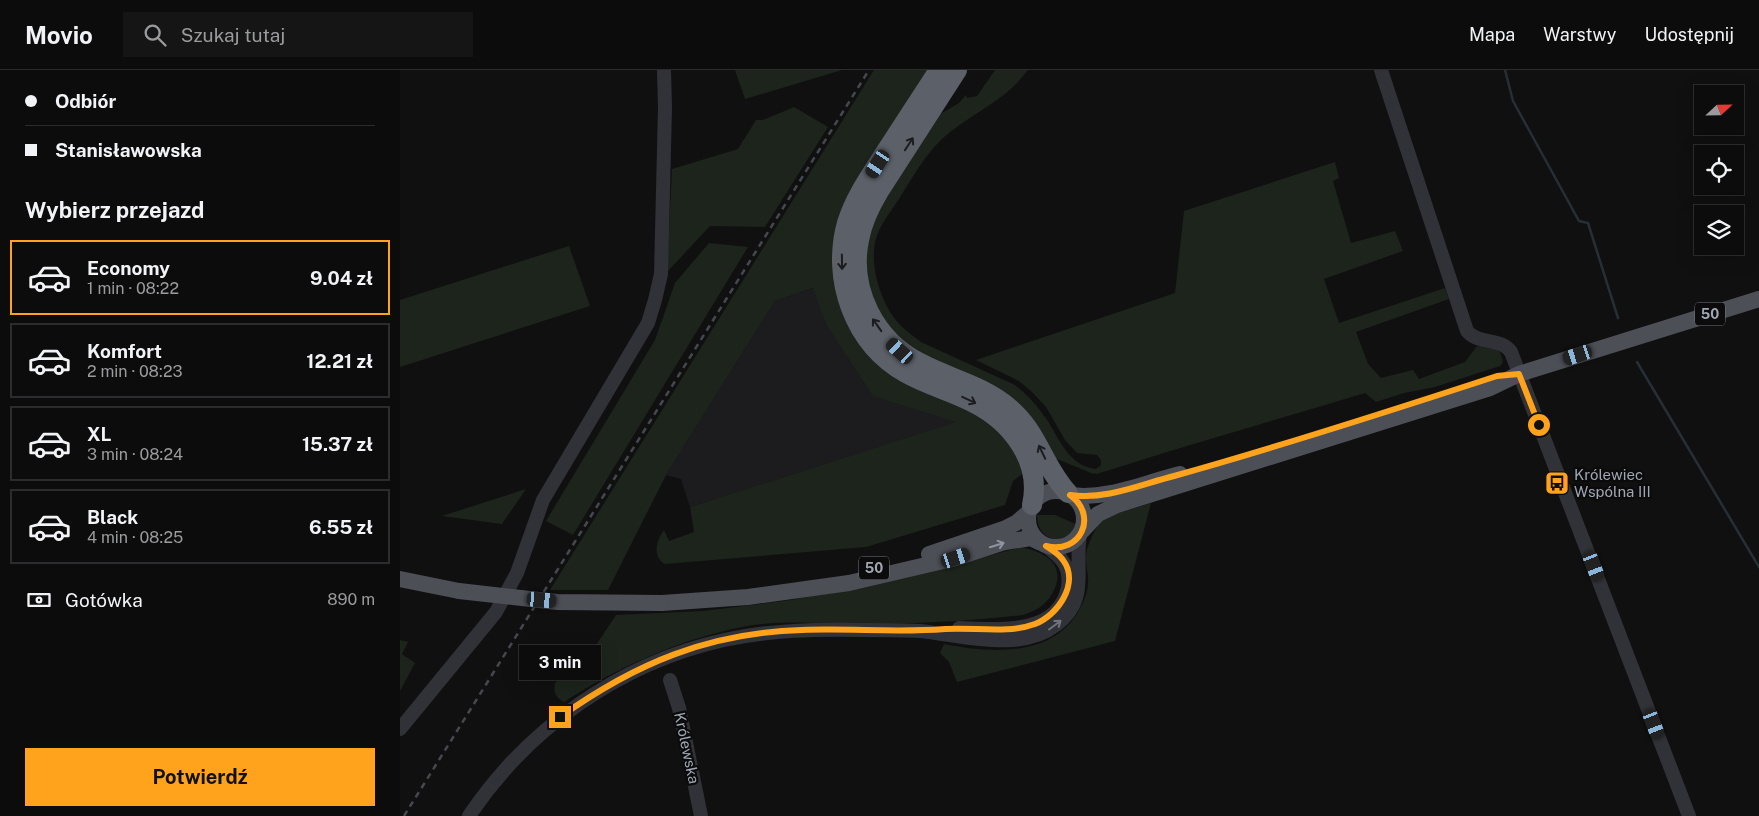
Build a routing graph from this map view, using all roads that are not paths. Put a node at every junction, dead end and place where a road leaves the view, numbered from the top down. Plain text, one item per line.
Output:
1 (664, 70) edge
2 (939, 70) edge
3 (956, 70) edge
4 (1381, 70) edge
5 (1759, 298) edge
6 (1519, 374) junction
7 (1069, 494) junction
8 (1030, 508) junction
9 (1081, 533) junction
10 (1042, 544) junction
11 (400, 579) edge
12 (774, 593) junction
13 (919, 631) junction
14 (670, 680) dead end
15 (400, 729) edge
16 (1687, 811) edge
17 (469, 816) edge
18 (701, 816) edge

1 - 15 street
2 -> 8 highway
7 -> 3 highway
4 - 6 street
5 - 6 main road, 50
6 - 7 main road, 50
6 - 9 main road, 50
6 - 16 street
7 - 8 main road, 50
7 - 9 main road
8 - 10 main road
8 - 12 main road, 50
9 - 10 main road, 50
13 -> 9 street
12 -> 10 main road, 50
10 - 13 street
11 - 12 main road, 50, bridge
13 - 17 street
14 - 18 street, Królewska

